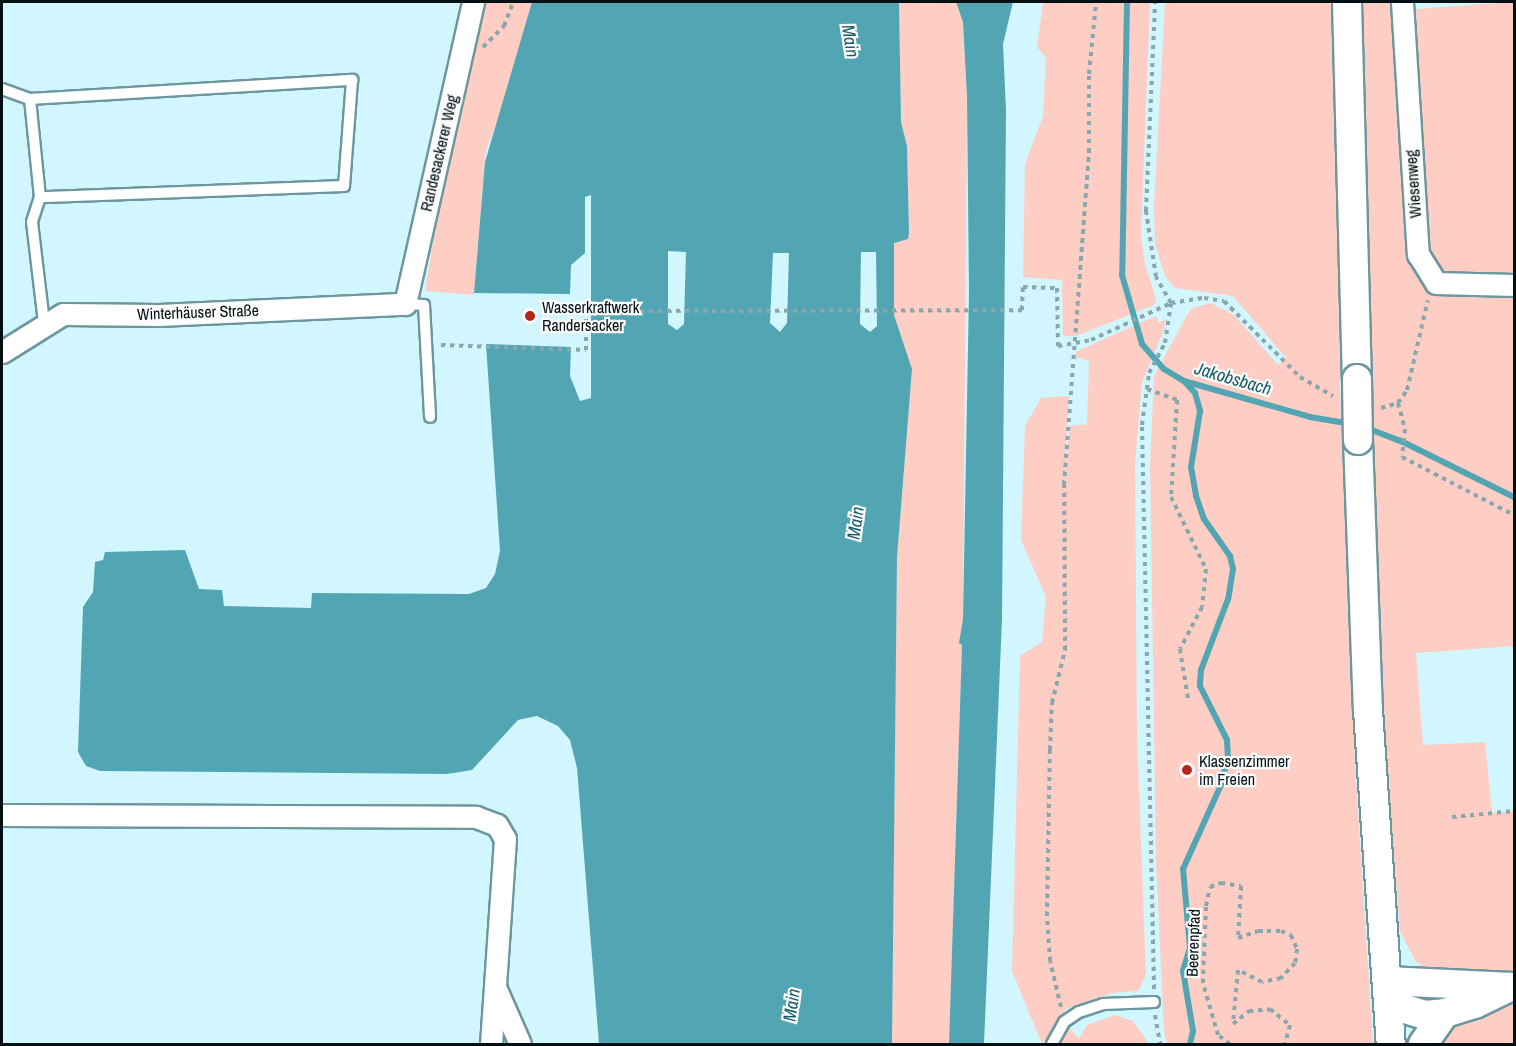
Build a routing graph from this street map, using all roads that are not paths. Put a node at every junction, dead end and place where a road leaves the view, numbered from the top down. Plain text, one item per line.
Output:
1 (473, 2) edge
2 (1347, 2) edge
3 (1402, 2) edge
4 (2, 89) edge
5 (30, 99) junction
6 (39, 197) junction
7 (1515, 285) edge
8 (405, 304) junction
9 (44, 322) junction
10 (2, 352) edge
11 (430, 417) dead end
12 (2, 815) edge
13 (495, 986) junction
14 (1512, 987) edge
15 (1388, 992) junction
16 (1154, 1002) road end
17 (1445, 1013) junction
18 (491, 1044) edge
19 (520, 1044) edge
20 (1052, 1044) edge
21 (1391, 1044) edge
22 (1424, 1044) edge

1 - 8 street, Randesackerer Weg
2 - 15 main road, bridge
3 - 7 street, Wiesenweg
4 - 5 lane
5 - 6 lane
5 - 6 lane
6 - 9 lane
8 - 9 street, Winterhäuser Straße
8 - 11 lane
9 - 10 street, Winterhäuser Straße
12 - 13 street
13 - 18 street
13 - 19 street
14 - 15 main road
14 - 17 main road
15 - 17 main road
15 - 21 main road
16 - 20 lane
17 - 22 main road

